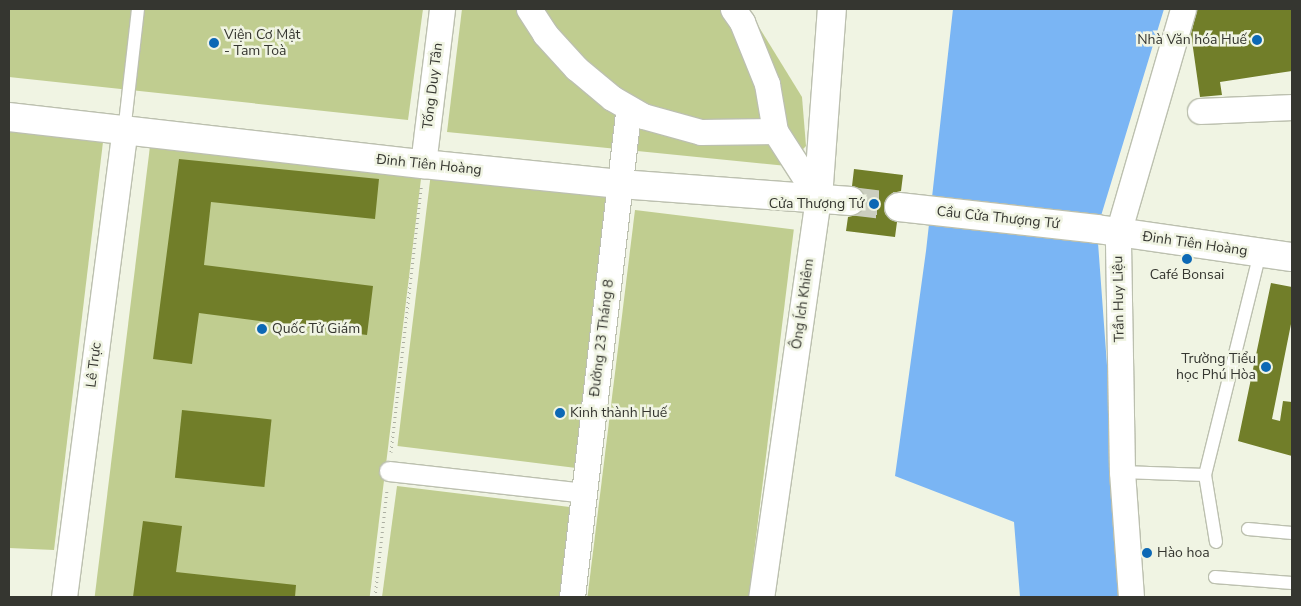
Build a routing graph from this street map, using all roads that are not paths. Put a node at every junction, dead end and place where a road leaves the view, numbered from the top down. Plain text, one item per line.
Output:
1 (138, 9) edge
2 (442, 9) edge
3 (529, 9) edge
4 (733, 9) edge
5 (832, 9) edge
6 (1183, 9) edge
7 (1292, 107) edge
8 (629, 108) junction
9 (1200, 111) dead end
10 (9, 117) edge
11 (775, 131) junction
12 (124, 132) junction
13 (423, 164) junction
14 (620, 184) junction
15 (818, 198) junction
16 (850, 201) tunnel mouth
17 (899, 207) tunnel mouth
18 (1108, 231) junction
19 (1260, 253) junction
20 (1292, 257) edge
21 (389, 471) road end
22 (1122, 472) junction
23 (1204, 475) junction
24 (584, 493) junction
25 (1248, 529) dead end
26 (1292, 533) edge
27 (1216, 542) dead end
28 (1215, 577) dead end
29 (1292, 583) edge
30 (64, 597) edge
31 (572, 597) edge
32 (761, 597) edge
33 (1131, 597) edge

1 - 12 lane
2 - 13 street, Tống Duy Tân
3 - 8 street
4 - 11 street
5 - 15 main road, Ông Ích Khiêm
6 - 18 street, Trần Huy Liệu
7 - 9 street
8 - 11 street
8 - 14 street, Đường 23 Tháng 8
10 - 12 main road, Đinh Tiên Hoàng
11 - 15 street
12 - 13 main road, Đinh Tiên Hoàng
12 - 30 street, Lê Trực
13 - 14 main road, Đinh Tiên Hoàng
14 - 15 main road, Đinh Tiên Hoàng
14 - 24 street, Đường 23 Tháng 8
15 - 16 main road, Đinh Tiên Hoàng
15 - 32 street, Ông Ích Khiêm
17 - 18 main road, Cầu Cửa Thượng Tứ
18 - 19 main road, Đinh Tiên Hoàng
18 - 22 street, Trần Huy Liệu
19 - 20 main road, Đinh Tiên Hoàng
19 - 23 lane
21 - 24 street
22 - 23 lane
22 - 33 street, Trần Huy Liệu
23 - 27 lane
24 - 31 street, Đường 23 Tháng 8
25 - 26 lane
28 - 29 lane

